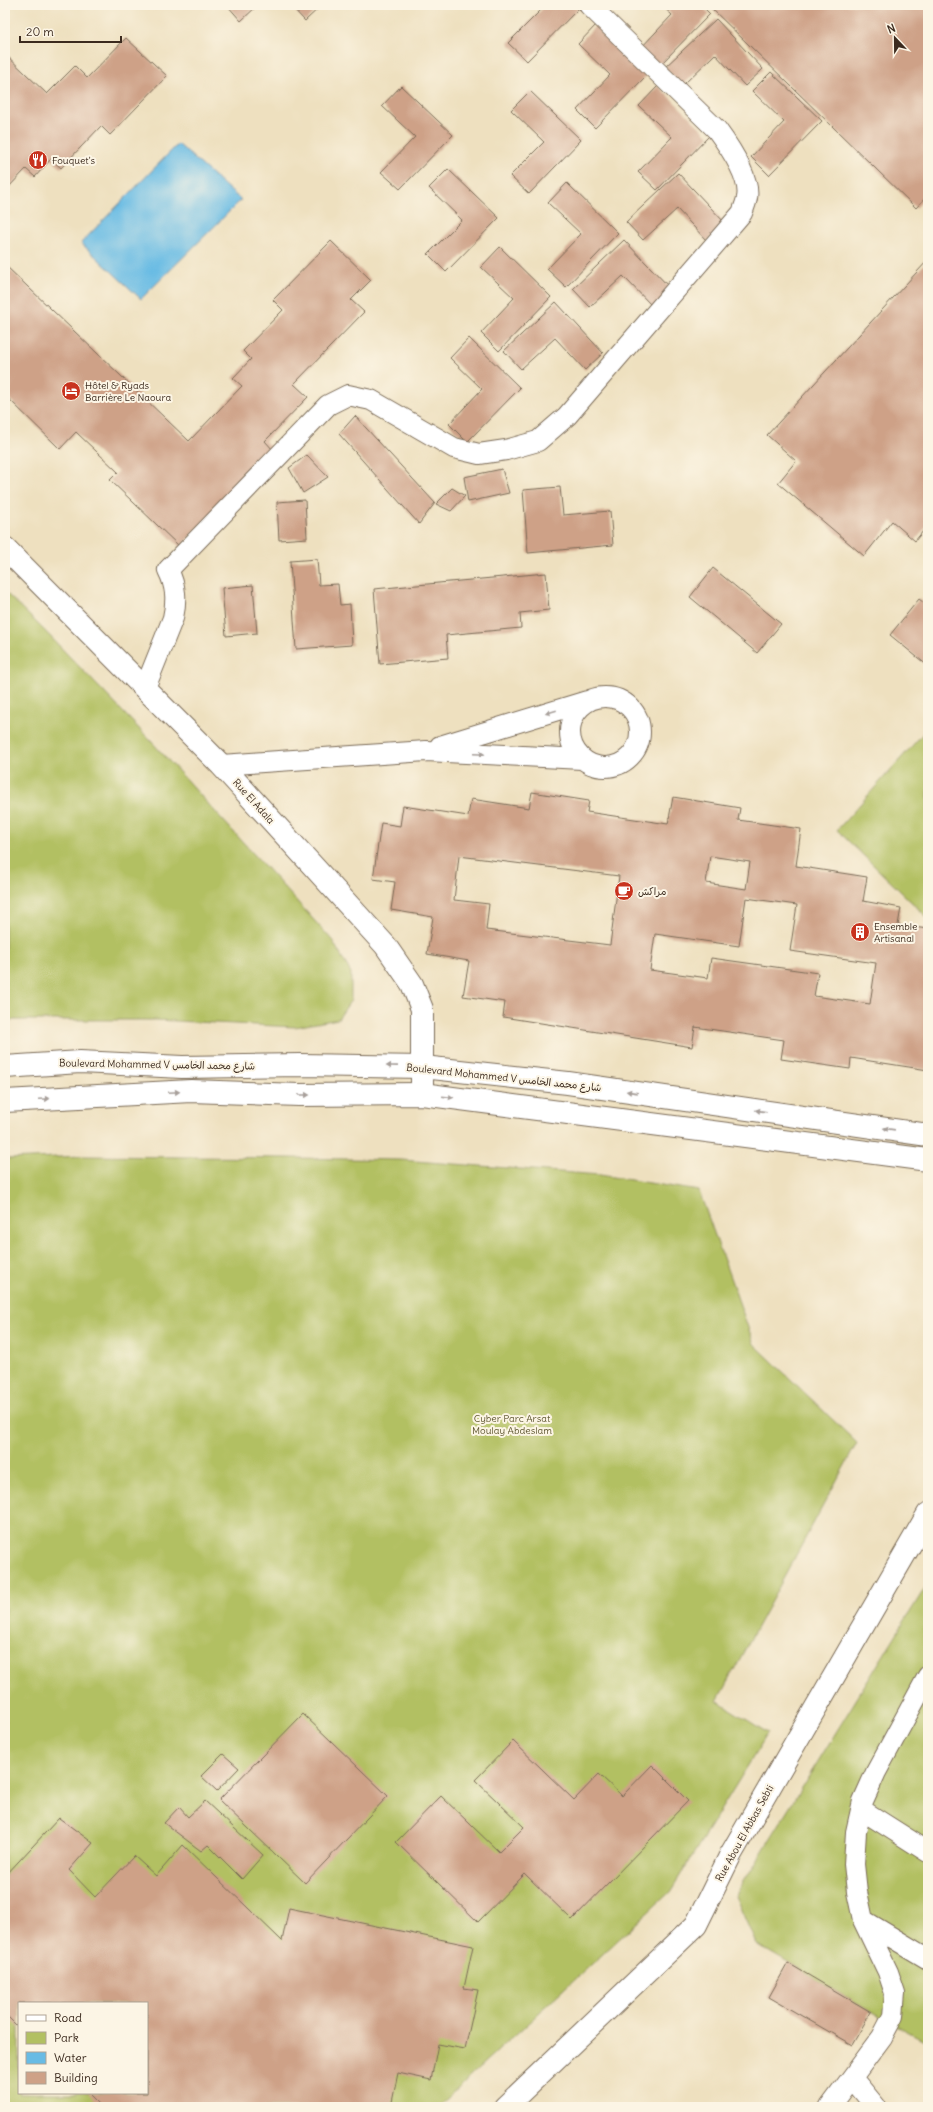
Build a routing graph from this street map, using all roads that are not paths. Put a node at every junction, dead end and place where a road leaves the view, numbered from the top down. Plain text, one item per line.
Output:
1 (589, 5) edge
2 (5, 548) edge
3 (145, 688) junction
4 (588, 701) junction
5 (426, 751) junction
6 (582, 759) junction
7 (221, 765) junction
8 (5, 1067) edge
9 (423, 1067) junction
10 (422, 1094) junction
11 (5, 1101) edge
12 (928, 1135) edge
13 (928, 1160) edge
14 (928, 1514) edge
15 (928, 1676) edge
16 (862, 1810) junction
17 (928, 1852) edge
18 (863, 1920) junction
19 (928, 1959) edge
20 (852, 2078) junction
21 (505, 2107) edge
22 (830, 2107) edge
23 (876, 2107) edge

1 - 3 lane
2 - 3 main road, Rue El Adala
3 - 7 main road, Rue El Adala
4 -> 5 lane
4 - 6 lane
4 - 6 lane
5 -> 6 lane
5 - 7 lane
7 - 9 main road, Rue El Adala
9 -> 8 main road, Boulevard Mohammed V شارع محمد الخامس
9 - 10 main road, Rue El Adala
12 -> 9 main road, Boulevard Mohammed V شارع محمد الخامس
11 -> 10 main road
10 -> 13 main road
14 - 21 main road, Rue Abou El Abbas Sebti
15 - 16 lane
16 - 17 lane
16 - 18 lane
18 - 19 lane
18 - 20 lane
20 - 22 lane
20 - 23 lane

